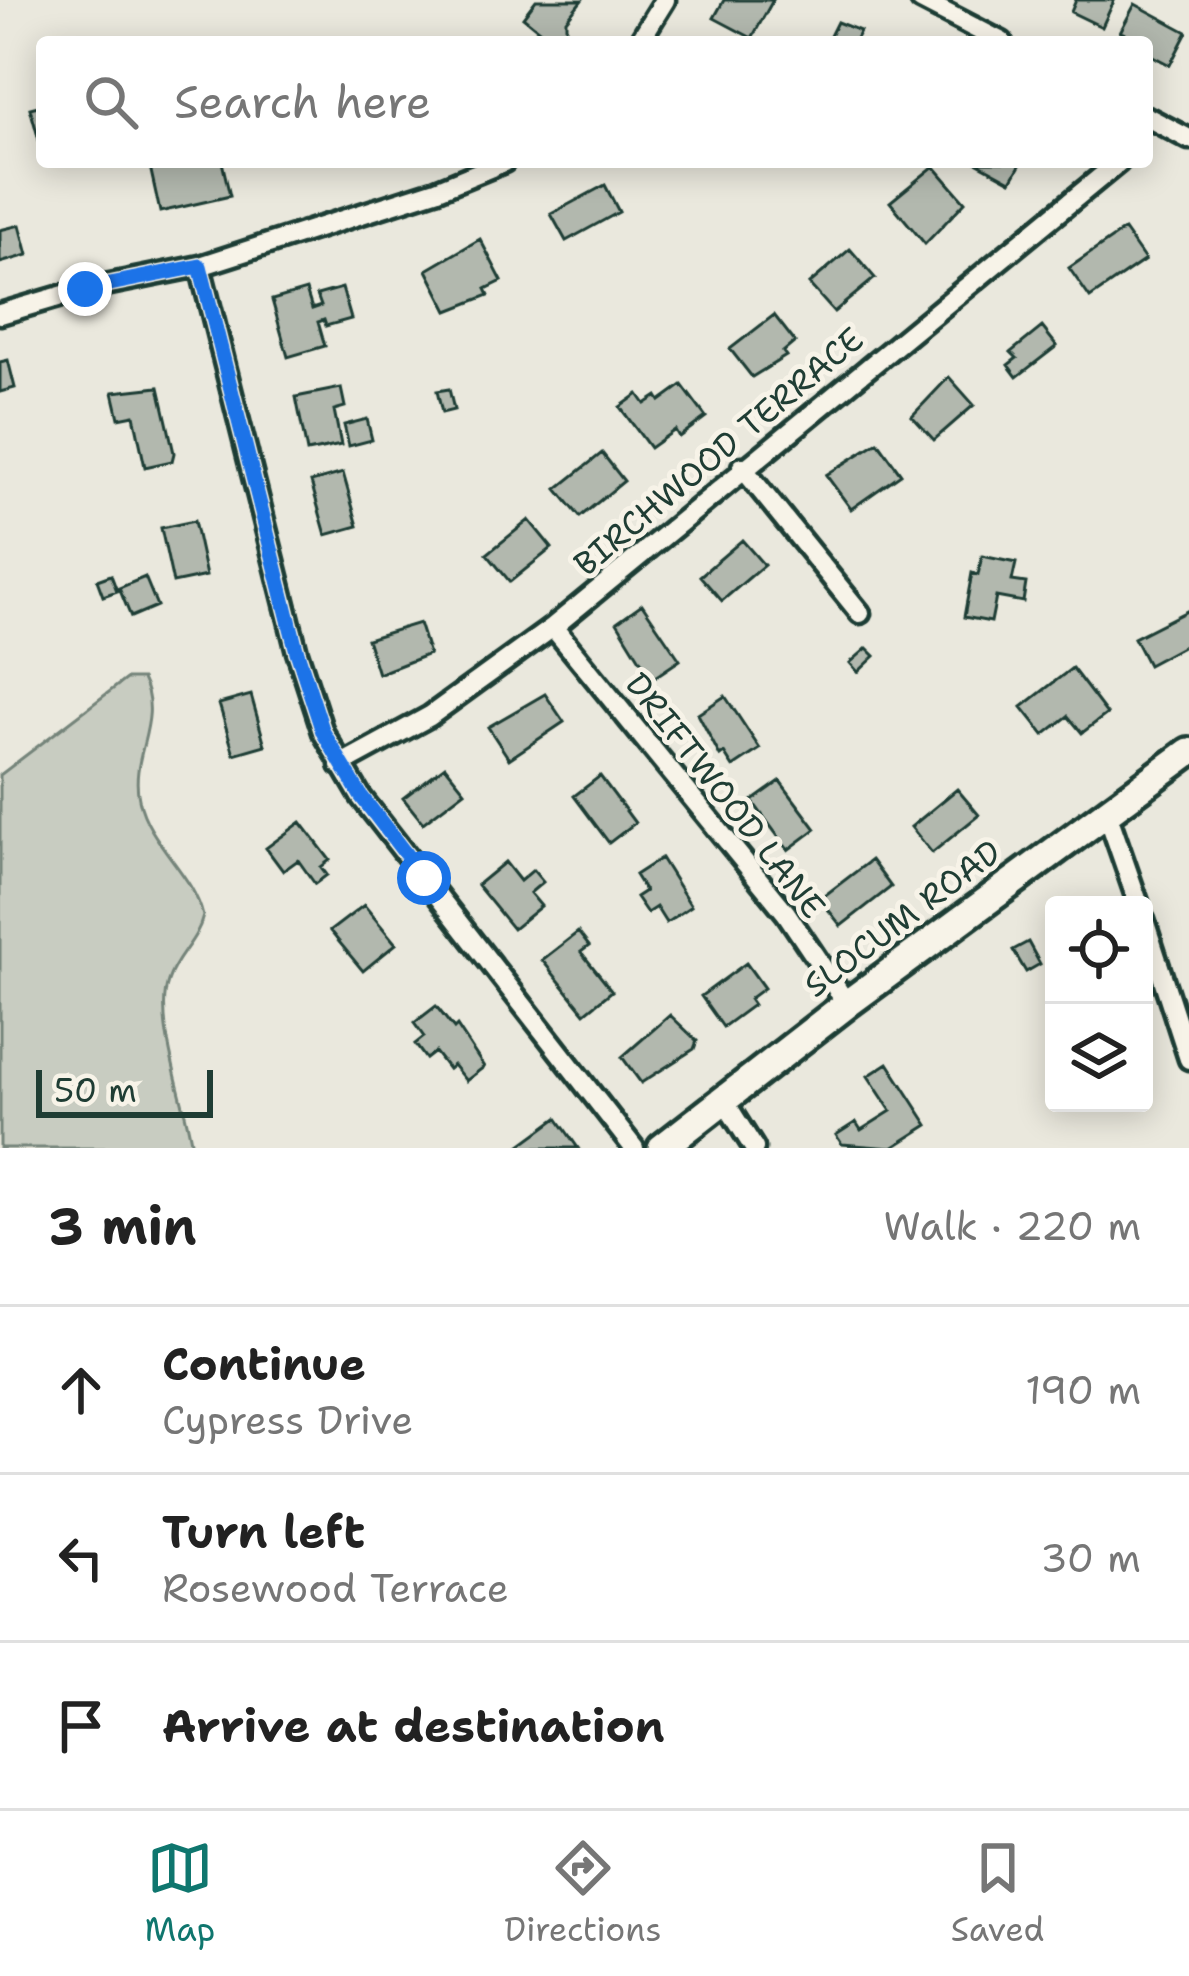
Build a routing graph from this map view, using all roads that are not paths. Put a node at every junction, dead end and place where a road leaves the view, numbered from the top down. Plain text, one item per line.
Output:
1 (665, 0) edge
2 (922, 0) edge
3 (643, 36) edge
4 (991, 36) edge
5 (1153, 127) edge
6 (1189, 139) edge
7 (489, 168) edge
8 (1112, 168) edge
9 (200, 266) junction
10 (0, 314) edge
11 (742, 467) junction
12 (860, 613) dead end
13 (554, 627) junction
14 (1189, 752) edge
15 (340, 765) junction
16 (1106, 810) junction
17 (1136, 896) edge
18 (1153, 948) edge
19 (847, 1004) junction
20 (1189, 1059) edge
21 (723, 1100) junction
22 (634, 1148) edge
23 (662, 1148) edge
24 (754, 1148) edge

1 - 3 street
2 - 4 street
5 - 6 street
7 - 9 street
8 - 11 street, BIRCHWOOD TERRACE
9 - 10 street
9 - 15 street
11 - 12 street
11 - 13 street, BIRCHWOOD TERRACE
13 - 15 street, BIRCHWOOD TERRACE
13 - 19 street, DRIFTWOOD LANE
14 - 16 main road, SLOCUM ROAD
15 - 22 street
16 - 17 street
16 - 19 main road, SLOCUM ROAD
18 - 20 street
19 - 21 main road, SLOCUM ROAD
21 - 23 main road, SLOCUM ROAD
21 - 24 street

